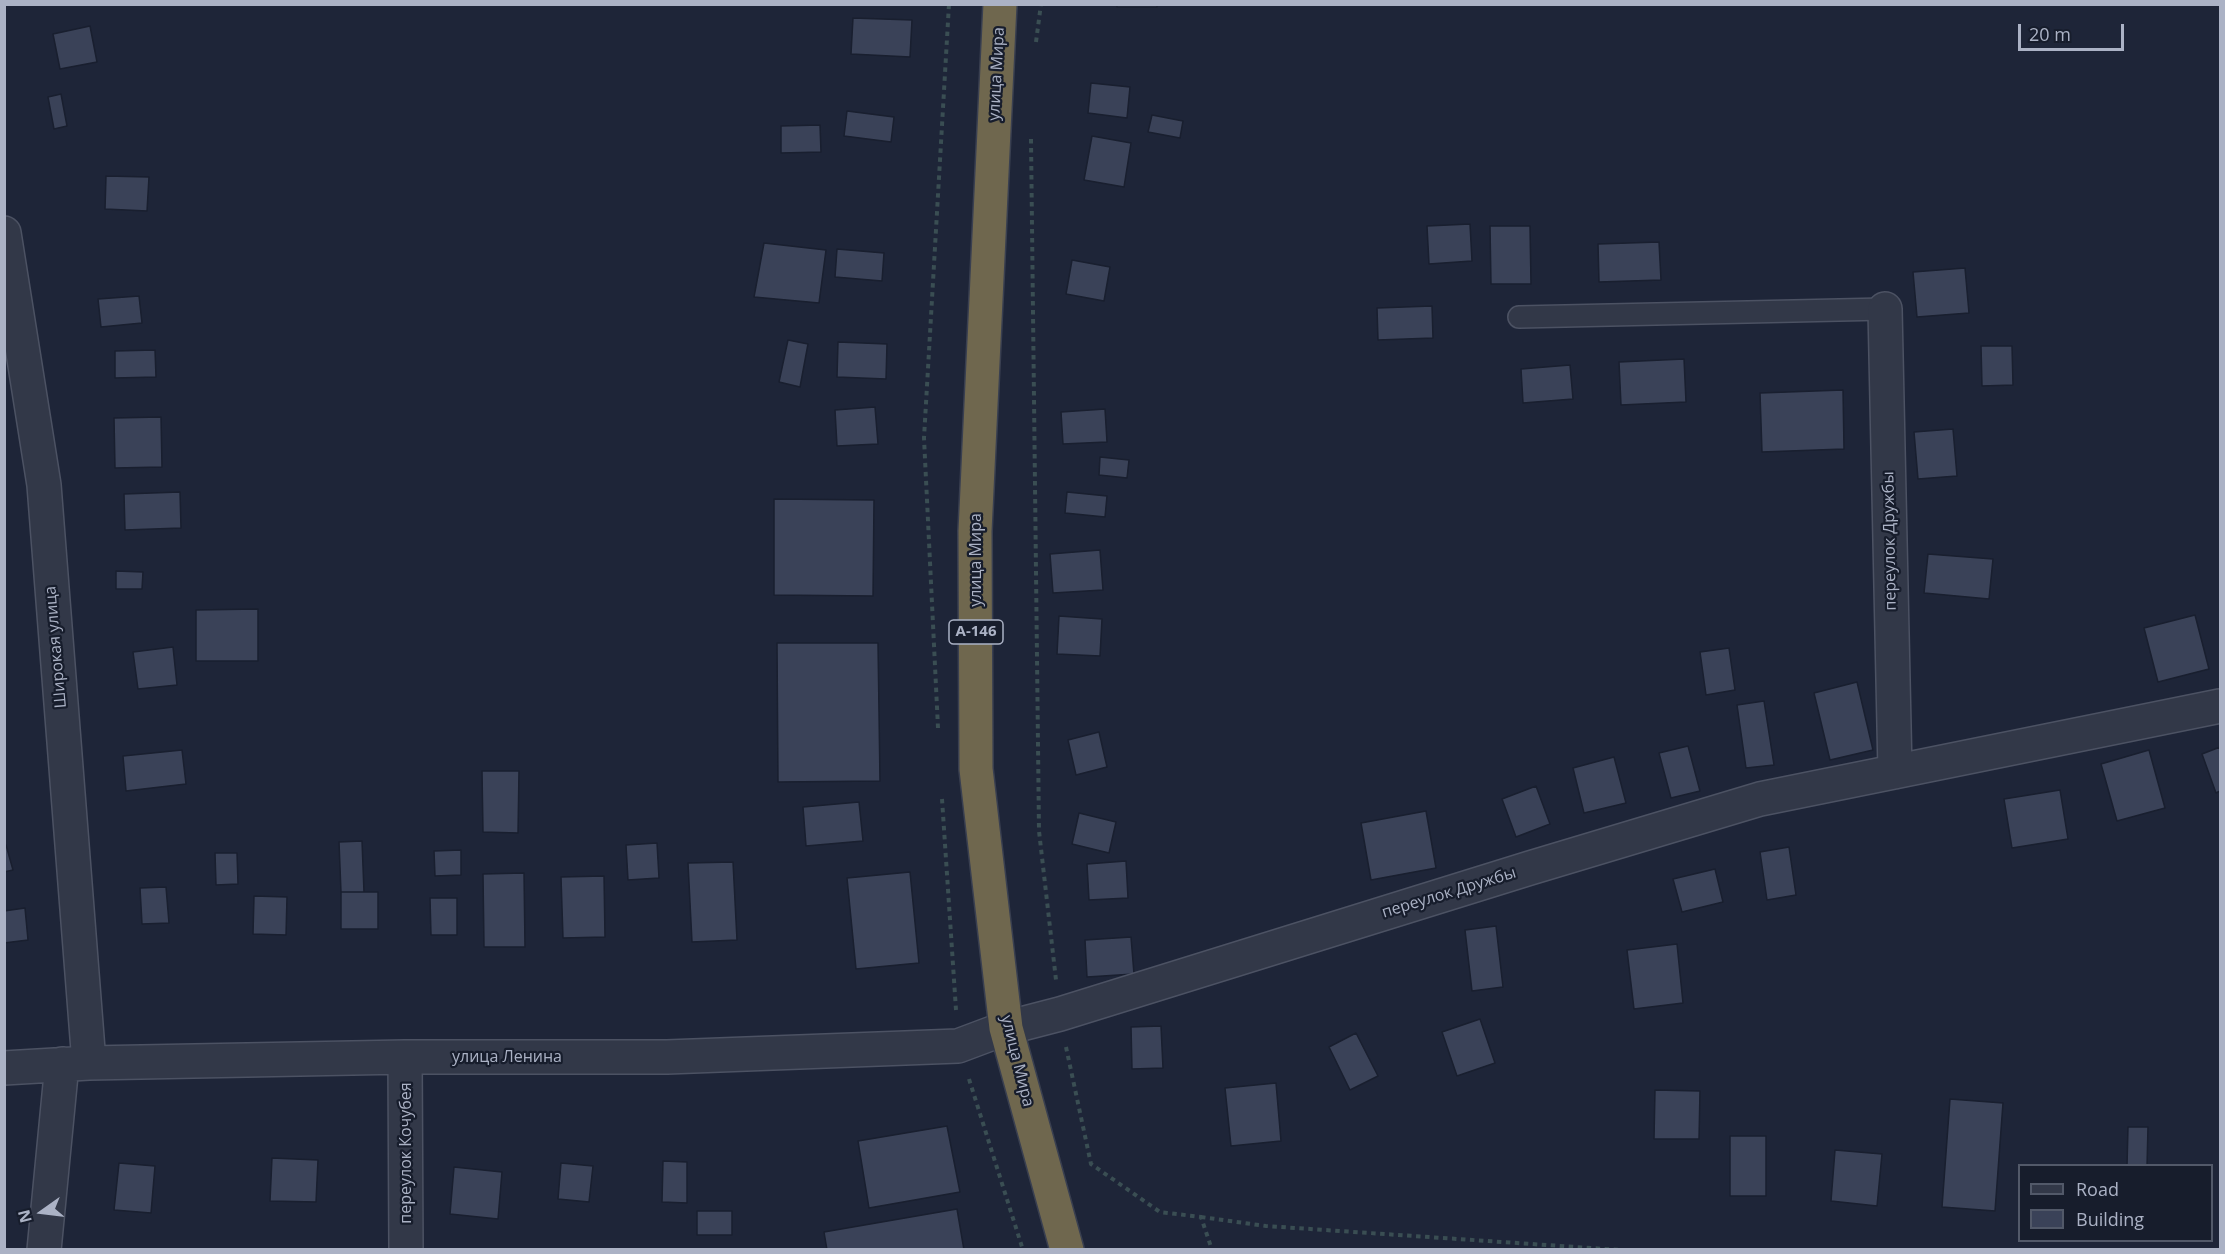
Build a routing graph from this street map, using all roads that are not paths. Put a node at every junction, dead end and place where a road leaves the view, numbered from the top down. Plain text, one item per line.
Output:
1 (1000, 4) edge
2 (4, 233) edge
3 (1885, 309) joint
4 (1519, 317) dead end
5 (2220, 706) edge
6 (1895, 772) junction
7 (1006, 1028) junction
8 (405, 1057) junction
9 (75, 1063) junction
10 (4, 1068) edge
11 (44, 1250) edge
12 (406, 1250) edge
13 (1068, 1250) edge

1 - 7 highway, улица Мира / А-146
2 - 9 street, Широкая улица
3 - 4 lane
3 - 6 street, переулок Дружбы
5 - 6 street, переулок Дружбы
6 - 7 street, переулок Дружбы
7 - 8 street, улица Ленина
7 - 13 highway, улица Мира / А-146
8 - 9 street, улица Ленина
8 - 12 street, переулок Кочубея
9 - 10 street, улица Ленина
9 - 11 street, Широкая улица

